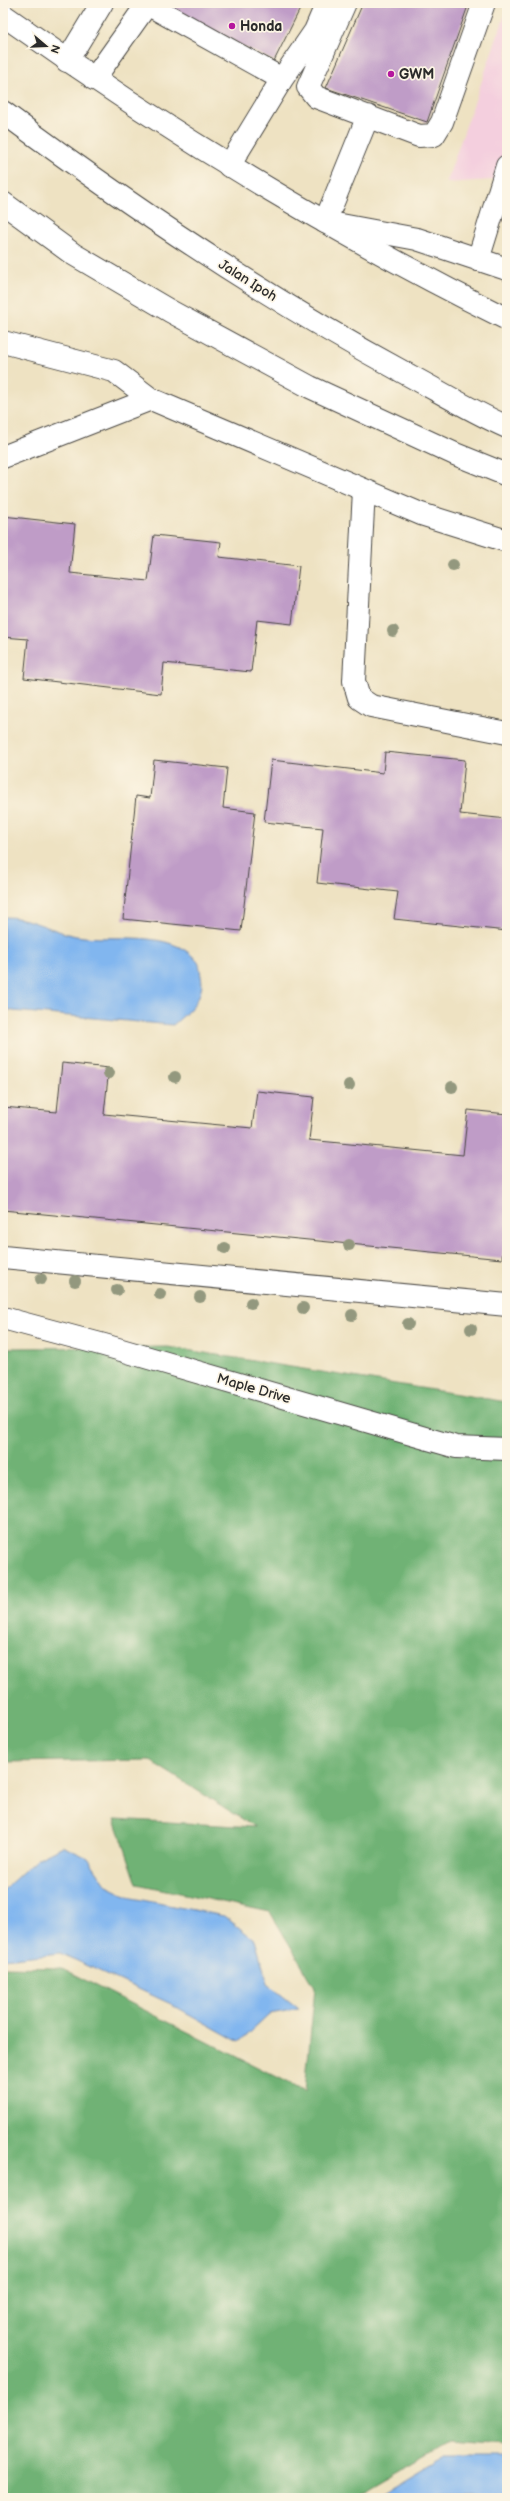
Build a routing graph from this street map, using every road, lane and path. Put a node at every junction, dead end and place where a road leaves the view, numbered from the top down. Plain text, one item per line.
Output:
1 (102, 3) edge
2 (327, 3) edge
3 (345, 3) edge
4 (484, 3) edge
5 (148, 4) edge
6 (3, 15) edge
7 (67, 61) junction
8 (282, 79) junction
9 (94, 80) junction
10 (3, 112) edge
11 (368, 116) junction
12 (229, 166) junction
13 (507, 166) edge
14 (3, 203) edge
15 (326, 222) junction
16 (478, 260) junction
17 (507, 269) edge
18 (507, 319) edge
19 (3, 342) edge
20 (151, 399) junction
21 (507, 427) edge
22 (3, 458) edge
23 (507, 475) edge
24 (364, 490) junction
25 (507, 541) edge
26 (507, 733) edge
27 (3, 1257) edge
28 (507, 1305) edge
29 (3, 1318) edge
30 (507, 1449) edge

1 - 7 main road
2 - 8 main road
3 - 11 main road
4 - 11 main road
5 - 8 main road
5 - 9 main road
6 - 7 main road
7 - 9 main road
8 - 12 main road
9 - 12 main road
10 - 21 main road, Jalan Ipoh
11 - 15 main road
12 - 15 main road
13 - 16 main road
14 - 23 main road
15 - 16 main road
15 - 18 main road
16 - 17 main road
19 - 20 main road
20 - 22 main road
20 - 24 main road
24 - 25 main road
24 - 26 main road
27 - 28 main road
29 - 30 main road, Maple Drive

